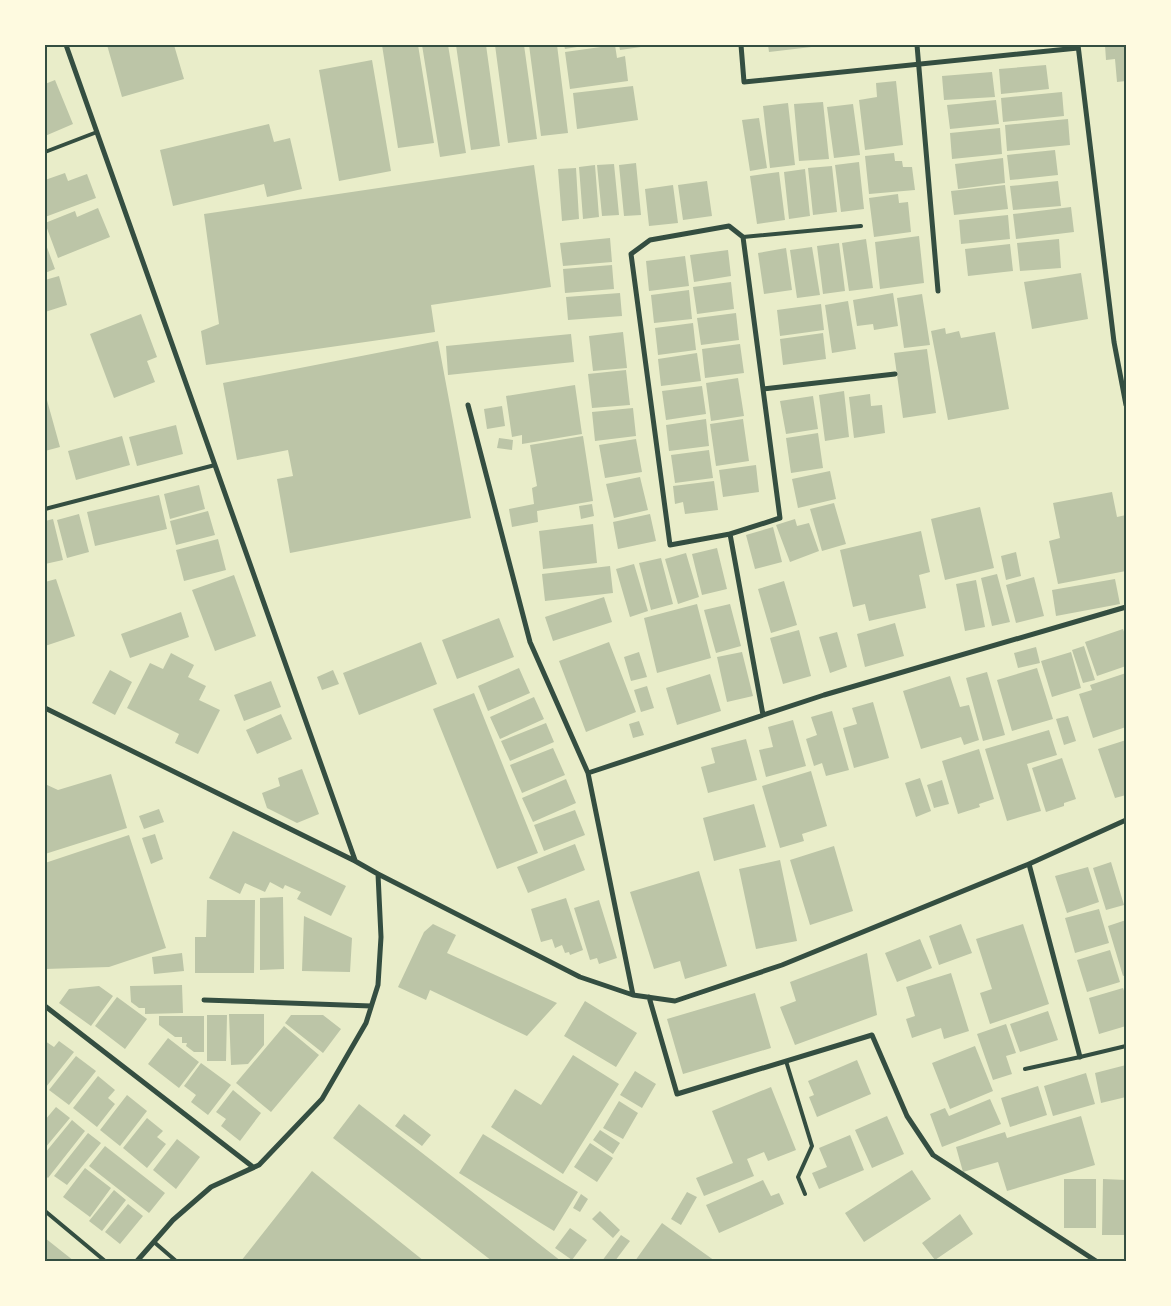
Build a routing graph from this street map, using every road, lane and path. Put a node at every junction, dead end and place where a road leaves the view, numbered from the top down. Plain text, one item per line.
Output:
1 (66, 45) edge
2 (741, 45) edge
3 (917, 45) edge
4 (1078, 46) edge
5 (918, 65) junction
6 (97, 132) junction
7 (45, 152) edge
8 (861, 226) dead end
9 (743, 238) junction
10 (938, 291) dead end
11 (894, 374) dead end
12 (763, 389) junction
13 (1126, 404) edge
14 (468, 405) dead end
15 (215, 466) junction
16 (45, 509) edge
17 (730, 534) junction
18 (1126, 608) edge
19 (45, 708) edge
20 (763, 715) junction
21 (588, 774) junction
22 (1126, 820) edge
23 (355, 861) junction
24 (1029, 864) junction
25 (378, 874) junction
26 (633, 995) junction
27 (649, 998) junction
28 (204, 1000) dead end
29 (45, 1006) edge
30 (371, 1006) junction
31 (1126, 1046) edge
32 (1080, 1057) junction
33 (786, 1061) junction
34 (1025, 1069) dead end
35 (253, 1167) junction
36 (805, 1194) dead end
37 (45, 1212) edge
38 (154, 1242) junction
39 (105, 1261) edge
40 (137, 1261) edge
41 (176, 1261) edge
42 (1096, 1261) edge

1 - 6 street
2 - 5 street
3 - 5 street
4 - 5 street
4 - 13 street
5 - 10 street
6 - 7 lane
6 - 15 street
8 - 9 lane
9 - 12 street
9 - 17 street
11 - 12 street
12 - 17 street
14 - 21 street
15 - 16 lane
15 - 23 street
17 - 20 street
18 - 20 street
19 - 23 street
20 - 21 street
21 - 26 street
22 - 24 street
23 - 25 street
24 - 27 street
24 - 32 street
25 - 26 street
25 - 30 street
26 - 27 street
27 - 33 street
28 - 30 street
29 - 35 street
30 - 35 street
31 - 32 lane
32 - 34 lane
33 - 36 lane
33 - 42 street
35 - 38 street
37 - 39 lane
38 - 40 street
38 - 41 lane

